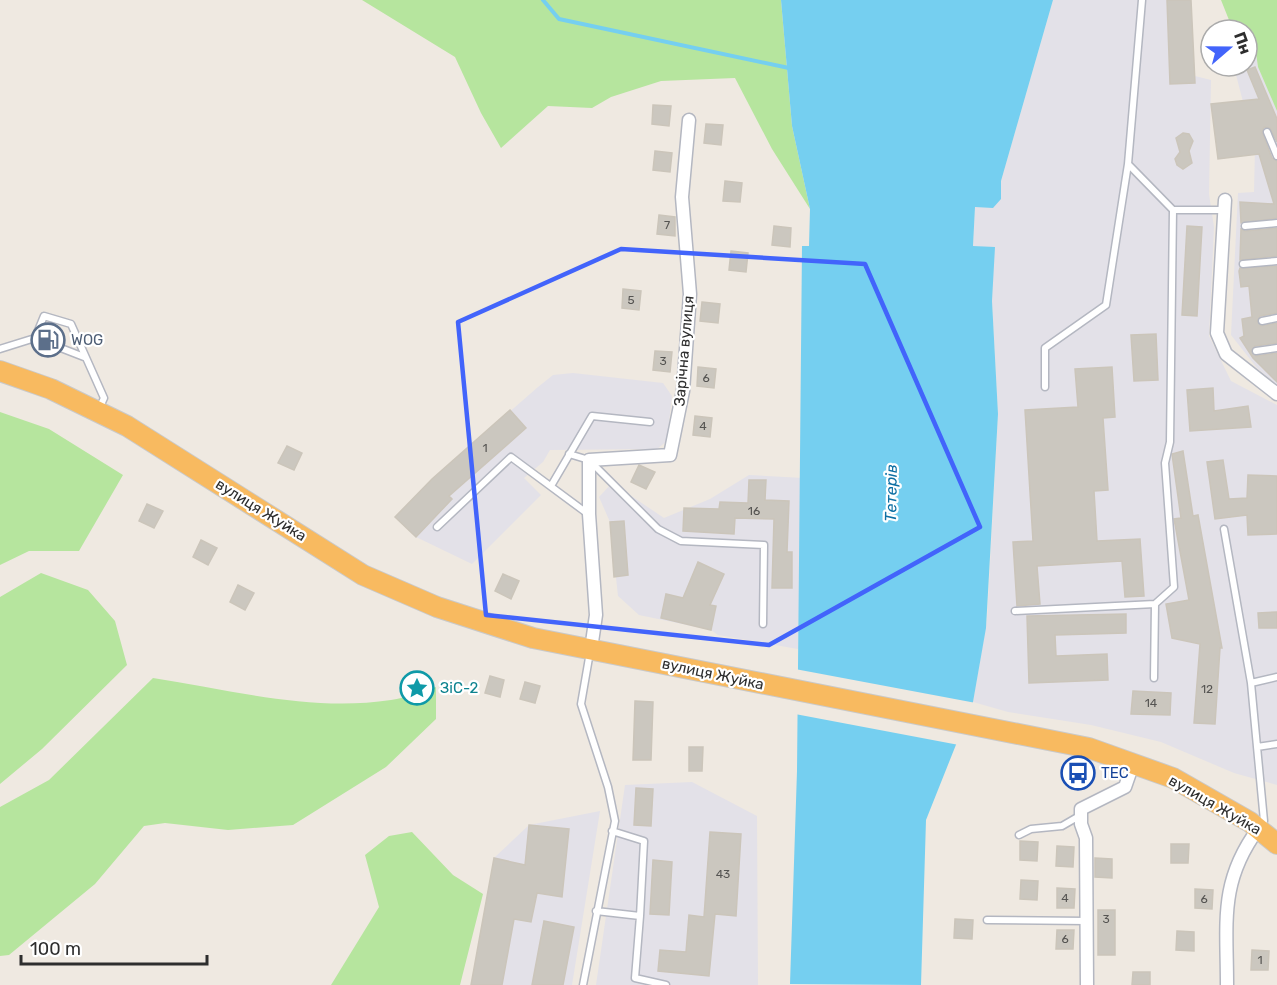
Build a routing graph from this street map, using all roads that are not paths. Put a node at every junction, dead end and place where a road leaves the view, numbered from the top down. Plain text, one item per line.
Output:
1 (1143, 0) edge
2 (689, 120) dead end
3 (1267, 132) dead end
4 (1277, 156) edge
5 (1128, 164) junction
6 (1225, 205) joint
7 (1173, 210) junction
8 (1277, 223) edge
9 (1245, 226) dead end
10 (1277, 261) edge
11 (1244, 264) dead end
12 (1277, 318) edge
13 (1262, 321) dead end
14 (35, 338) junction
15 (1277, 348) edge
16 (0, 349) edge
17 (1256, 351) dead end
18 (84, 357) junction
19 (0, 371) edge
20 (1045, 387) dead end
21 (1277, 394) edge
22 (98, 412) junction
23 (650, 422) dead end
24 (569, 454) junction
25 (589, 460) junction
26 (550, 486) junction
27 (589, 514) junction
28 (437, 527) dead end
29 (1224, 529) dead end
30 (1155, 604) junction
31 (1015, 611) dead end
32 (763, 624) dead end
33 (591, 649) junction
34 (1277, 677) edge
35 (1155, 678) dead end
36 (1251, 683) junction
37 (1277, 744) edge
38 (1257, 747) junction
39 (1133, 764) junction
40 (1081, 814) junction
41 (1258, 828) junction
42 (612, 831) junction
43 (1019, 835) dead end
44 (1277, 844) edge
45 (596, 910) junction
46 (640, 916) junction
47 (987, 920) dead end
48 (1087, 921) junction
49 (583, 985) edge
50 (666, 985) edge
51 (1087, 985) edge
52 (1227, 985) edge

1 - 5 lane
2 - 25 street, Зарічна вулиця
3 - 4 lane
5 - 7 lane
5 - 20 lane
6 - 7 lane
6 - 21 street
7 - 30 lane
8 - 9 lane
10 - 11 lane
12 - 13 lane
14 - 16 lane
14 - 18 lane
14 - 18 lane
15 - 17 lane
18 - 22 lane
19 - 22 highway, вулиця Жуйка
22 - 33 highway, вулиця Жуйка
23 - 24 lane
24 - 25 lane
24 - 26 lane
25 - 27 street
25 - 32 lane
26 - 27 lane
26 - 28 lane
27 - 33 street
29 - 36 lane
30 - 31 lane
30 - 35 lane
33 - 39 highway, вулиця Жуйка
33 - 42 lane
34 - 36 lane
36 - 38 lane
37 - 38 lane
38 - 41 lane
39 - 40 street
39 - 41 highway, вулиця Жуйка
40 - 43 lane
40 - 48 street
41 - 44 highway, вулиця Жуйка
41 - 52 street
42 - 45 lane
42 - 46 lane
45 - 46 lane
45 - 49 lane
46 - 50 lane
47 - 48 lane
48 - 51 street

